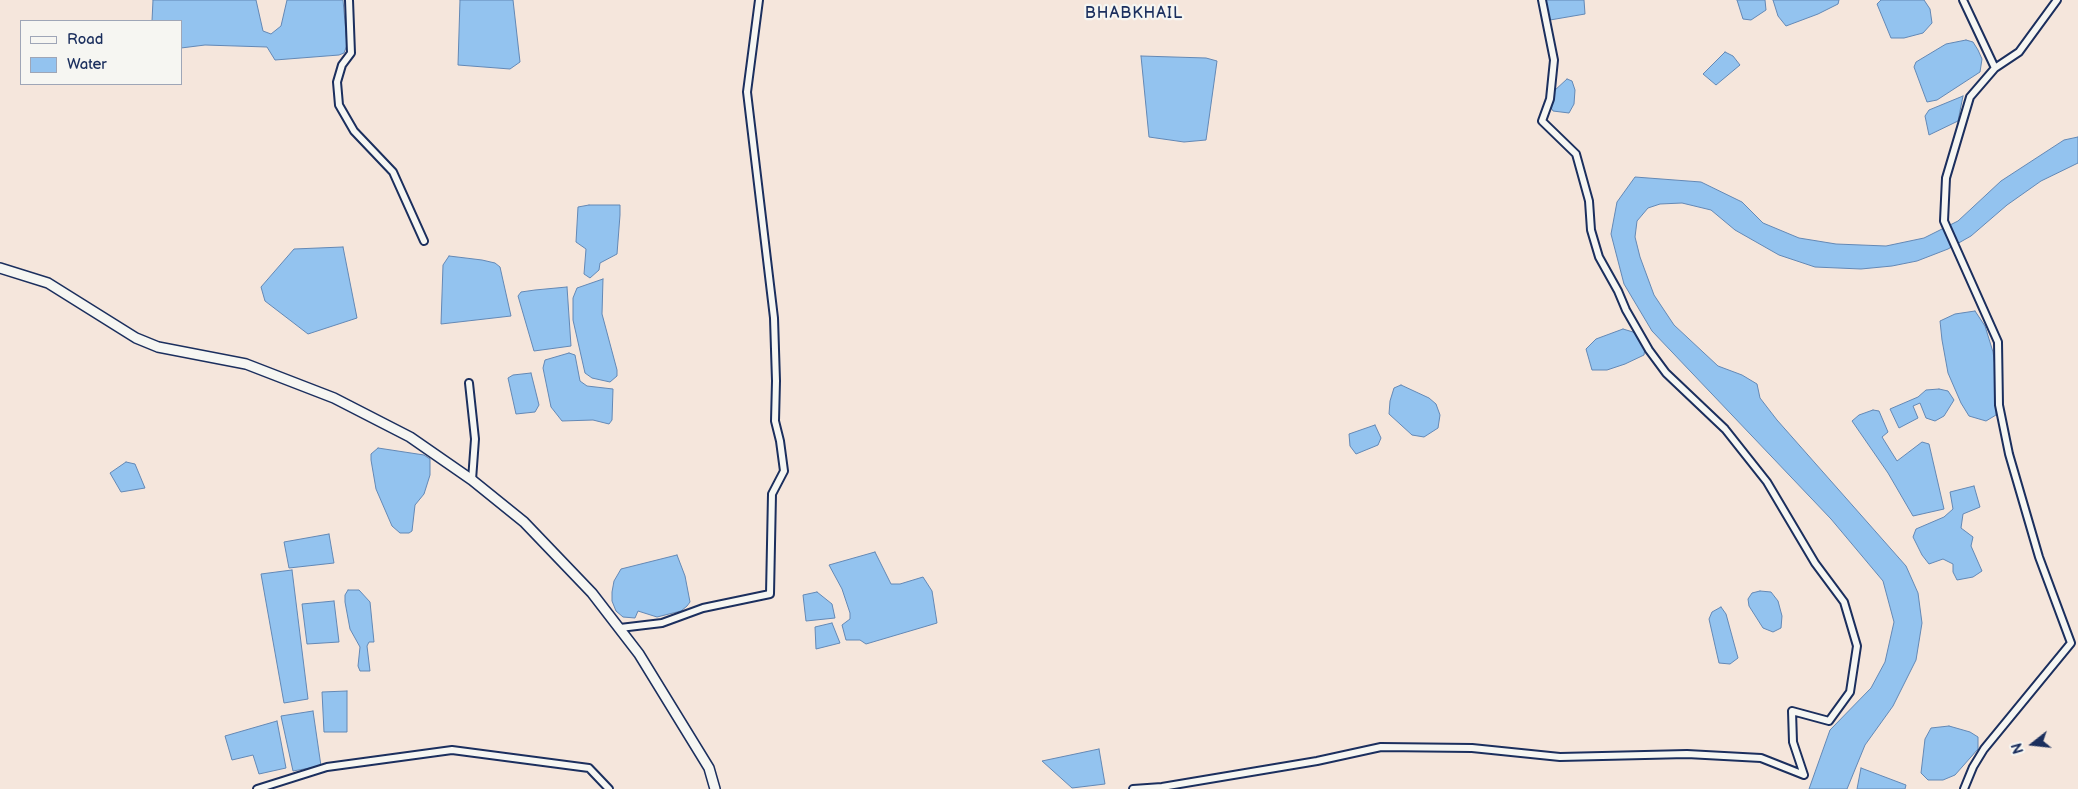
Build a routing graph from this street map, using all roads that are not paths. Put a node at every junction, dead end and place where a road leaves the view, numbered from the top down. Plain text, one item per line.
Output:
1 (349, 0) edge
2 (759, 0) edge
3 (1542, 0) edge
4 (1963, 0) edge
5 (2057, 0) edge
6 (1995, 68) junction
7 (424, 241) dead end
8 (0, 268) edge
9 (469, 383) dead end
10 (472, 480) junction
11 (620, 628) junction
12 (257, 789) edge
13 (609, 789) edge
14 (715, 789) edge
15 (1134, 789) edge
16 (1964, 789) edge

1 - 7 street
2 - 11 street
3 - 15 street
4 - 6 street
5 - 6 street
6 - 16 street
8 - 10 street
9 - 10 street
10 - 11 street
11 - 14 street
12 - 13 street

